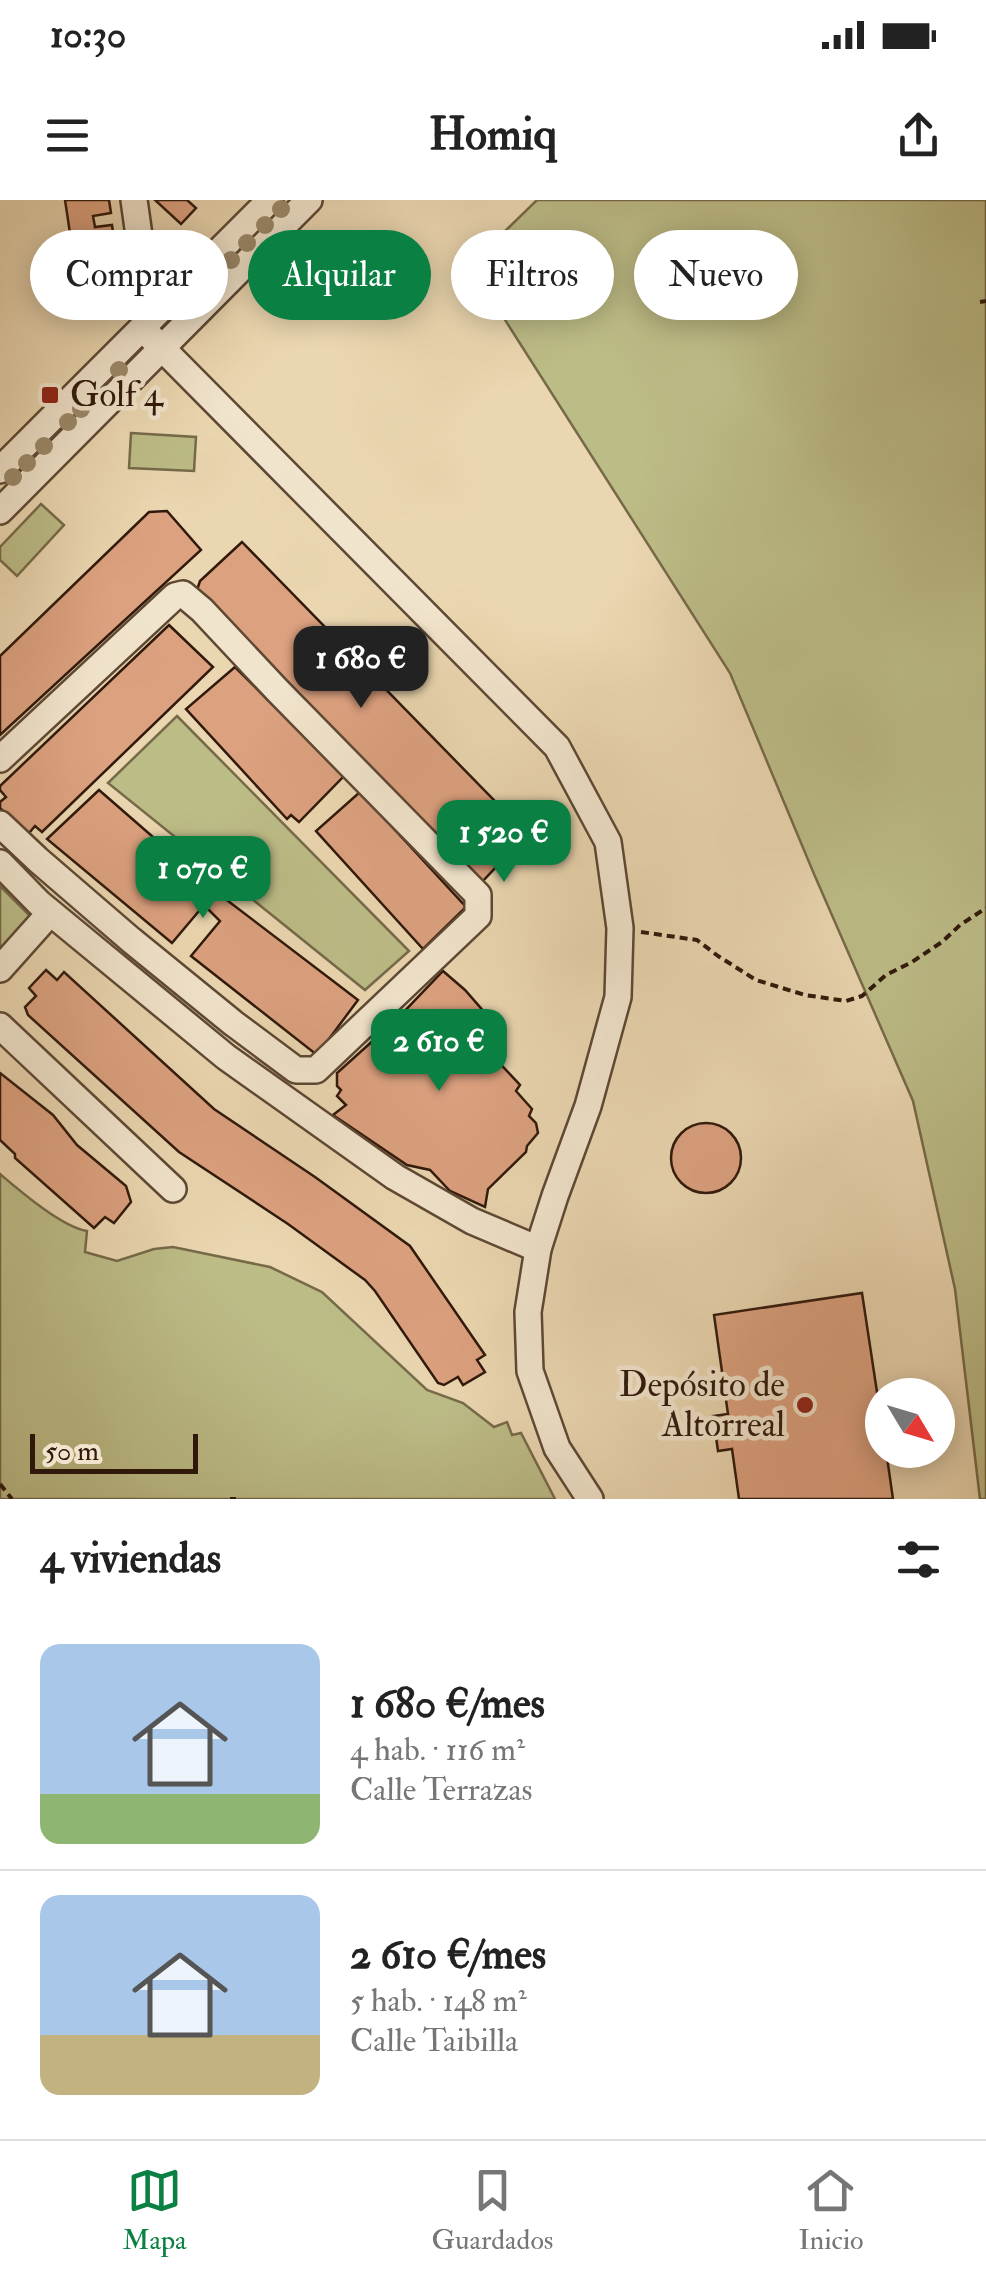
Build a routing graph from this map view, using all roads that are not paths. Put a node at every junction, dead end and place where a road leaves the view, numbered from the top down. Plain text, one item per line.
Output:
1 (134, 200) edge
2 (270, 200) edge
3 (308, 200) edge
4 (138, 230) edge
5 (228, 242) edge
6 (150, 320) edge
7 (142, 328) junction
8 (162, 347) junction
9 (0, 470) edge
10 (0, 511) edge
11 (0, 759) edge
12 (0, 824) edge
13 (0, 863) edge
14 (50, 914) junction
15 (0, 969) edge
16 (0, 1026) edge
17 (173, 1190) dead end
18 (538, 1249) junction
19 (590, 1499) edge

1 - 4 street
2 - 5 street
3 - 8 street
6 - 7 street
7 - 8 street
7 - 9 street
8 - 10 street
8 - 18 street
11 - 12 street
13 - 14 street
14 - 15 street
14 - 18 street
16 - 17 street
18 - 19 street

